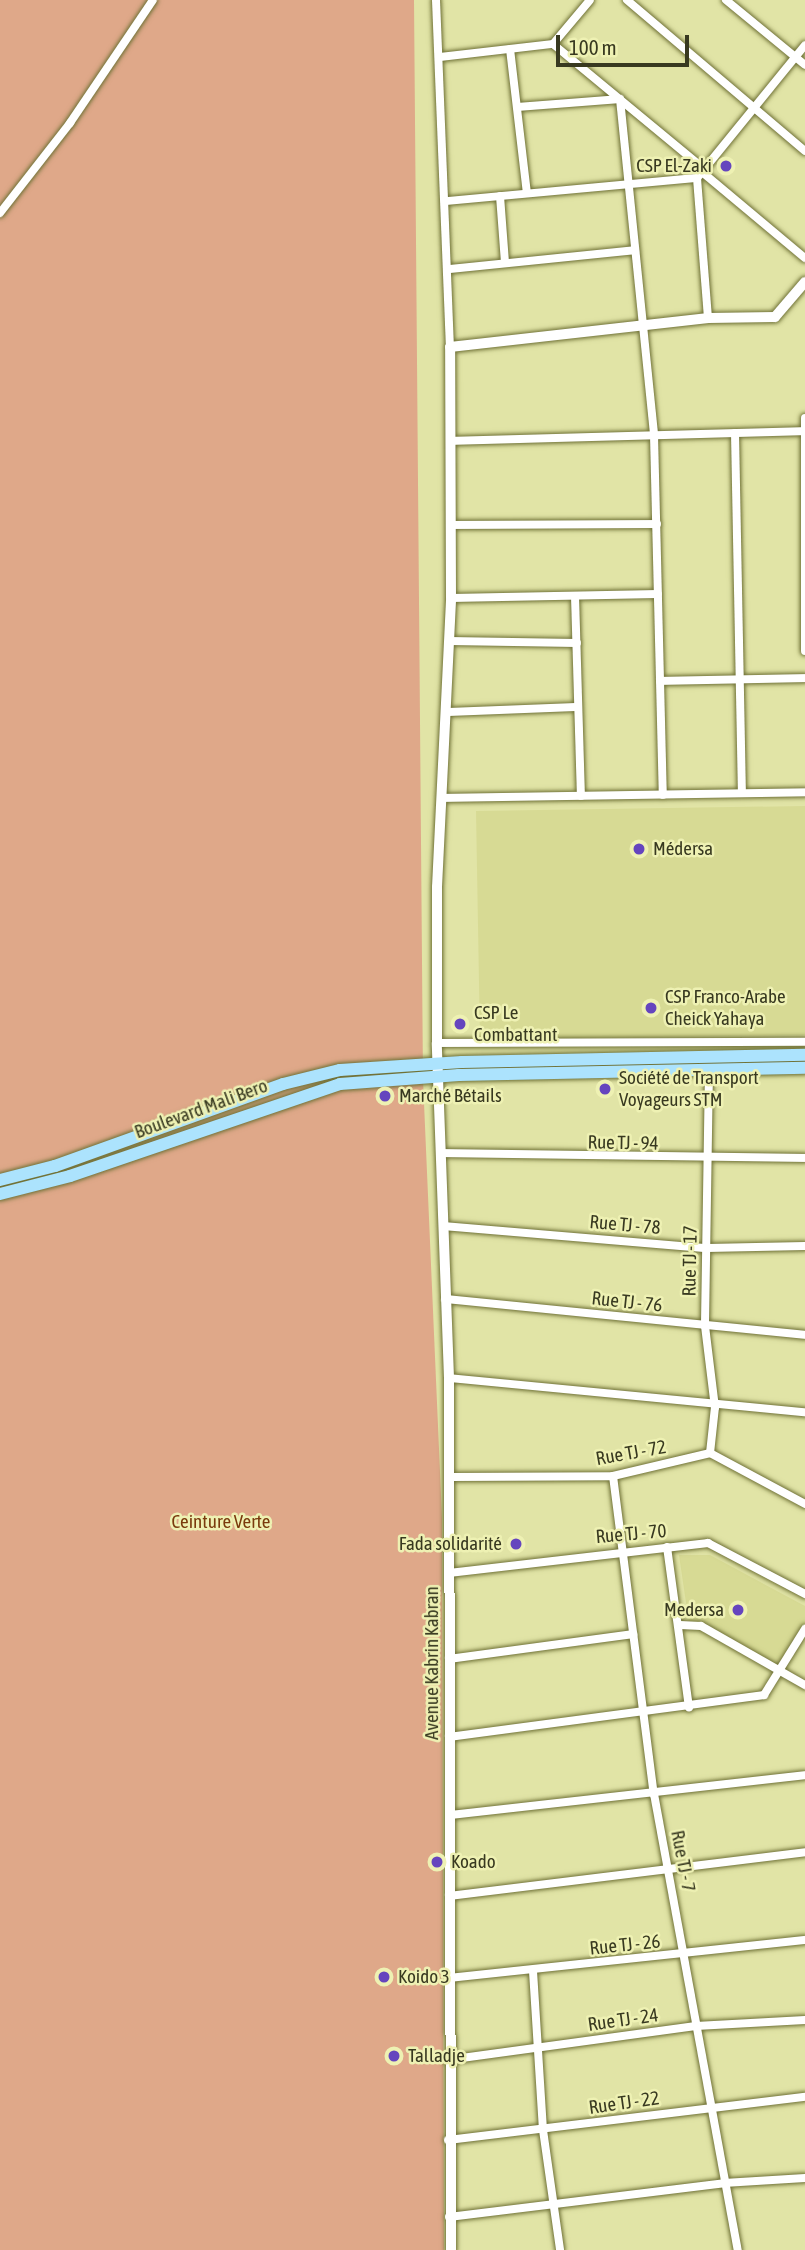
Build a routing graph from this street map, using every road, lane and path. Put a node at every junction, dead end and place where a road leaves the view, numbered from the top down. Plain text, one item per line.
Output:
1 (153, 0) edge
2 (436, 0) edge
3 (590, 0) edge
4 (627, 0) edge
5 (726, 0) edge
6 (553, 44) junction
7 (805, 44) edge
8 (510, 49) junction
9 (440, 57) junction
10 (795, 57) junction
11 (805, 65) edge
12 (620, 99) junction
13 (519, 107) junction
14 (753, 108) junction
15 (805, 151) edge
16 (701, 173) junction
17 (629, 184) junction
18 (527, 193) junction
19 (500, 196) junction
20 (447, 201) junction
21 (0, 213) edge
22 (635, 250) junction
23 (805, 258) edge
24 (505, 263) junction
25 (449, 269) junction
26 (805, 282) edge
27 (708, 318) junction
28 (643, 326) junction
29 (450, 347) junction
30 (805, 418) edge
31 (804, 431) edge
32 (734, 433) junction
33 (654, 435) junction
34 (451, 441) junction
35 (804, 516) edge
36 (657, 524) junction
37 (451, 525) junction
38 (658, 594) junction
39 (575, 596) junction
40 (451, 598) junction
41 (449, 641) junction
42 (577, 643) junction
43 (805, 652) edge
44 (805, 678) edge
45 (741, 679) junction
46 (660, 681) junction
47 (579, 707) junction
48 (446, 712) junction
49 (805, 792) edge
50 (742, 793) junction
51 (663, 795) junction
52 (581, 796) junction
53 (442, 798) junction
54 (805, 1042) edge
55 (437, 1043) junction
56 (491, 1043) junction
57 (805, 1055) edge
58 (491, 1061) junction
59 (460, 1068) junction
60 (805, 1068) edge
61 (438, 1069) junction
62 (709, 1069) junction
63 (418, 1070) junction
64 (442, 1153) junction
65 (805, 1158) edge
66 (707, 1160) junction
67 (0, 1180) edge
68 (0, 1194) edge
69 (443, 1226) junction
70 (805, 1246) edge
71 (706, 1248) junction
72 (445, 1298) junction
73 (705, 1326) junction
74 (805, 1335) edge
75 (449, 1378) junction
76 (715, 1407) junction
77 (805, 1412) edge
78 (710, 1453) junction
79 (613, 1476) junction
80 (449, 1477) junction
81 (805, 1504) edge
82 (667, 1547) junction
83 (623, 1550) junction
84 (449, 1573) junction
85 (805, 1594) edge
86 (680, 1625) junction
87 (805, 1629) edge
88 (633, 1634) junction
89 (449, 1659) junction
90 (783, 1671) junction
91 (805, 1685) edge
92 (689, 1707) junction
93 (642, 1712) junction
94 (449, 1737) junction
95 (805, 1775) edge
96 (654, 1794) junction
97 (450, 1815) junction
98 (805, 1853) edge
99 (669, 1866) junction
100 (449, 1896) junction
101 (805, 1940) edge
102 (683, 1954) junction
103 (533, 1970) junction
104 (448, 1978) junction
105 (805, 2020) edge
106 (696, 2026) junction
107 (538, 2047) junction
108 (447, 2060) junction
109 (805, 2097) edge
110 (709, 2107) junction
111 (543, 2130) junction
112 (448, 2140) junction
113 (805, 2178) edge
114 (724, 2183) junction
115 (552, 2204) junction
116 (449, 2217) junction
117 (451, 2250) edge
118 (560, 2250) edge
119 (738, 2250) edge

1 - 21 street
2 - 9 street
3 - 6 street
4 - 14 street
5 - 10 street
6 - 8 street
6 - 12 street
7 - 10 street
8 - 9 street
8 - 13 street
9 - 20 street
10 - 11 street
10 - 14 street
12 - 13 street
12 - 16 street
12 - 17 street
13 - 18 street
14 - 15 street
14 - 16 street
16 - 17 street
16 - 23 street
16 - 27 street
17 - 18 street
17 - 22 street
18 - 19 street
19 - 20 street
19 - 24 street
20 - 25 street
22 - 24 street
22 - 28 street
24 - 25 street
25 - 29 street
26 - 27 street
27 - 28 street
28 - 29 street
28 - 33 street
29 - 34 street, Avenue Kabrin Kabran
30 - 31 street
31 - 32 street
31 - 35 street
32 - 33 street
32 - 45 street
33 - 34 street
33 - 36 street
34 - 37 street, Avenue Kabrin Kabran
35 - 43 street
36 - 37 street
36 - 38 street
37 - 40 street, Avenue Kabrin Kabran
38 - 39 street
38 - 46 street
39 - 40 street
39 - 42 street
40 - 41 street, Avenue Kabrin Kabran
41 - 42 street
41 - 48 street, Avenue Kabrin Kabran
42 - 47 street
44 - 45 street
45 - 46 street
45 - 50 street
46 - 51 street
47 - 48 street
47 - 52 street
48 - 53 street, Avenue Kabrin Kabran
49 - 50 street
50 - 51 street
51 - 52 street
52 - 53 street
53 - 55 street, Avenue Kabrin Kabran
54 - 56 street
55 - 56 street
55 - 61 street, Avenue Kabrin Kabran
56 - 58 street
57 - 58 main road
58 - 59 main road
59 - 61 main road
59 - 62 main road
60 - 62 main road
61 - 63 main road
61 - 64 street, Avenue Kabrin Kabran
62 - 66 street, Rue TJ - 17
63 - 67 main road, Boulevard Mali Bero
63 - 68 main road, Boulevard Mali Bero
64 - 66 street, Rue TJ - 94
64 - 69 street, Avenue Kabrin Kabran
65 - 66 street, Rue TJ - 94
66 - 71 street, Rue TJ - 17
69 - 71 street, Rue TJ - 78
69 - 72 street, Avenue Kabrin Kabran
70 - 71 street, Rue TJ - 78
71 - 73 street, Rue TJ - 17
72 - 73 street, Rue TJ - 76
72 - 75 street, Avenue Kabrin Kabran
73 - 74 street, Rue TJ - 76
73 - 76 street, Rue TJ - 17
75 - 76 street
75 - 80 street, Avenue Kabrin Kabran
76 - 77 street
76 - 78 street, Rue TJ - 17
78 - 79 street, Rue TJ - 72
78 - 81 street
79 - 80 street, Rue TJ - 72
79 - 83 street, Rue TJ - 7
80 - 84 street, Avenue Kabrin Kabran
82 - 83 street, Rue TJ - 70
82 - 85 street, Rue TJ - 70
82 - 86 street
83 - 84 street, Rue TJ - 70
83 - 88 street, Rue TJ - 7
84 - 89 street, Avenue Kabrin Kabran
86 - 90 street
86 - 92 street
87 - 90 street
88 - 89 street
88 - 93 street, Rue TJ - 7
89 - 94 street, Avenue Kabrin Kabran
90 - 91 street
90 - 92 street
92 - 93 street
93 - 94 street
93 - 96 street, Rue TJ - 7
94 - 97 street, Avenue Kabrin Kabran
95 - 96 street
96 - 97 street
96 - 99 street, Rue TJ - 7
97 - 100 street, Avenue Kabrin Kabran
98 - 99 street
99 - 100 street
99 - 102 street, Rue TJ - 7
100 - 104 street, Avenue Kabrin Kabran
101 - 102 street, Rue TJ - 26
102 - 103 street, Rue TJ - 26
102 - 106 street, Rue TJ - 7
103 - 104 street, Rue TJ - 26
103 - 107 street
104 - 108 street, Avenue Kabrin Kabran
105 - 106 street, Rue TJ - 24
106 - 107 street, Rue TJ - 24
106 - 110 street, Rue TJ - 7
107 - 108 street, Rue TJ - 24
107 - 111 street
108 - 112 street, Avenue Kabrin Kabran
109 - 110 street, Rue TJ - 22
110 - 111 street, Rue TJ - 22
110 - 114 street, Rue TJ - 7
111 - 112 street, Rue TJ - 22
111 - 115 street
112 - 116 street, Avenue Kabrin Kabran
113 - 114 street
114 - 115 street
114 - 119 street, Rue TJ - 7
115 - 116 street
115 - 118 street
116 - 117 street, Avenue Kabrin Kabran

